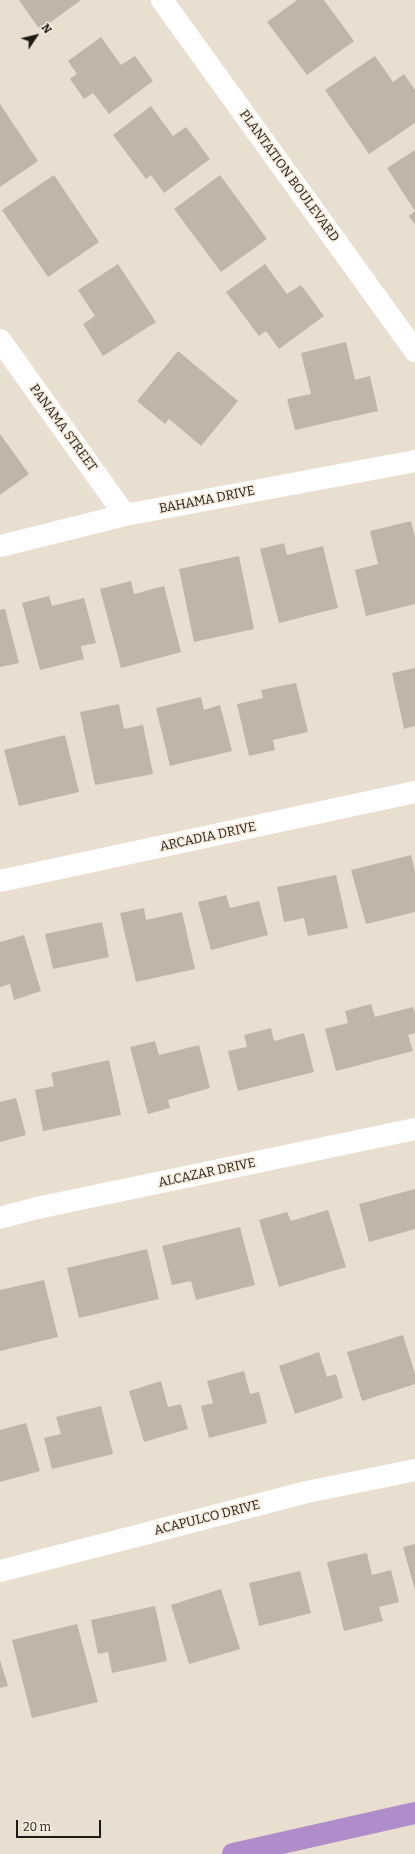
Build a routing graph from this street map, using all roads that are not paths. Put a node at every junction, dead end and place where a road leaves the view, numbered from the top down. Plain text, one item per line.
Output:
1 (162, 0) edge
2 (0, 340) edge
3 (415, 351) edge
4 (415, 461) edge
5 (125, 515) junction
6 (0, 546) edge
7 (415, 792) edge
8 (0, 881) edge
9 (415, 1129) edge
10 (0, 1218) edge
11 (415, 1470) edge
12 (0, 1571) edge
13 (415, 1813) edge
14 (233, 1854) edge

1 - 3 street, PLANTATION BOULEVARD
2 - 5 street, PANAMA STREET
4 - 5 street, BAHAMA DRIVE
5 - 6 street, BAHAMA DRIVE
7 - 8 street, ARCADIA DRIVE
9 - 10 street, ALCAZAR DRIVE
11 - 12 street, ACAPULCO DRIVE
13 - 14 highway

